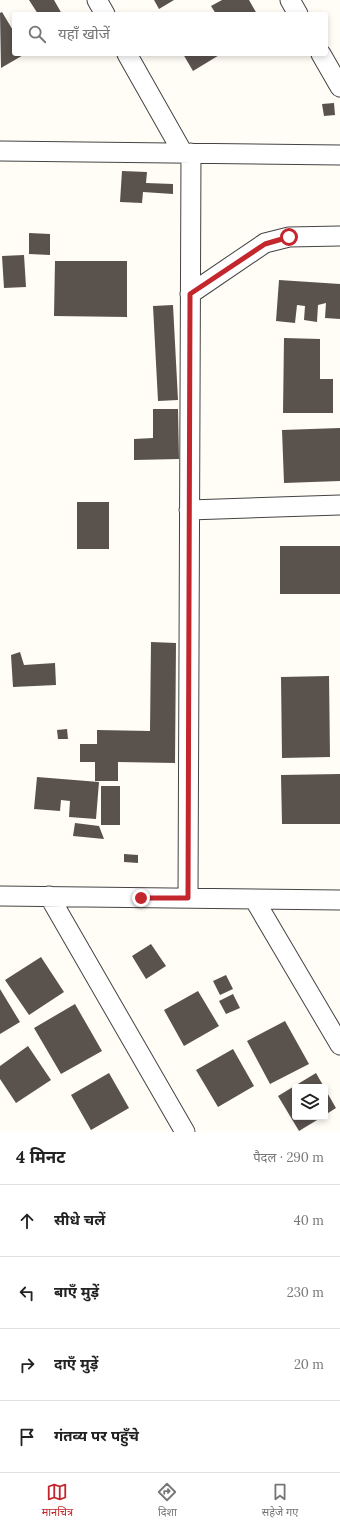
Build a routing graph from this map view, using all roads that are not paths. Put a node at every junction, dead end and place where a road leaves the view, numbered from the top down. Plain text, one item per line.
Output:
1 (97, 0) edge
2 (290, 0) edge
3 (103, 12) edge
4 (297, 12) edge
5 (128, 56) edge
6 (322, 56) edge
7 (340, 87) edge
8 (0, 151) edge
9 (187, 153) junction
10 (340, 155) edge
11 (340, 236) edge
12 (190, 294) junction
13 (340, 506) edge
14 (189, 510) junction
15 (0, 896) edge
16 (49, 896) junction
17 (188, 898) junction
18 (254, 899) junction
19 (340, 900) edge
20 (340, 1045) edge
21 (184, 1132) edge

1 - 3 street
2 - 4 street
5 - 9 street
6 - 7 street
8 - 9 street
9 - 10 street
9 - 12 street
11 - 12 street
12 - 14 street
13 - 14 street
14 - 17 street
15 - 16 street
16 - 17 street
16 - 21 street
17 - 18 street
18 - 19 street
18 - 20 street

